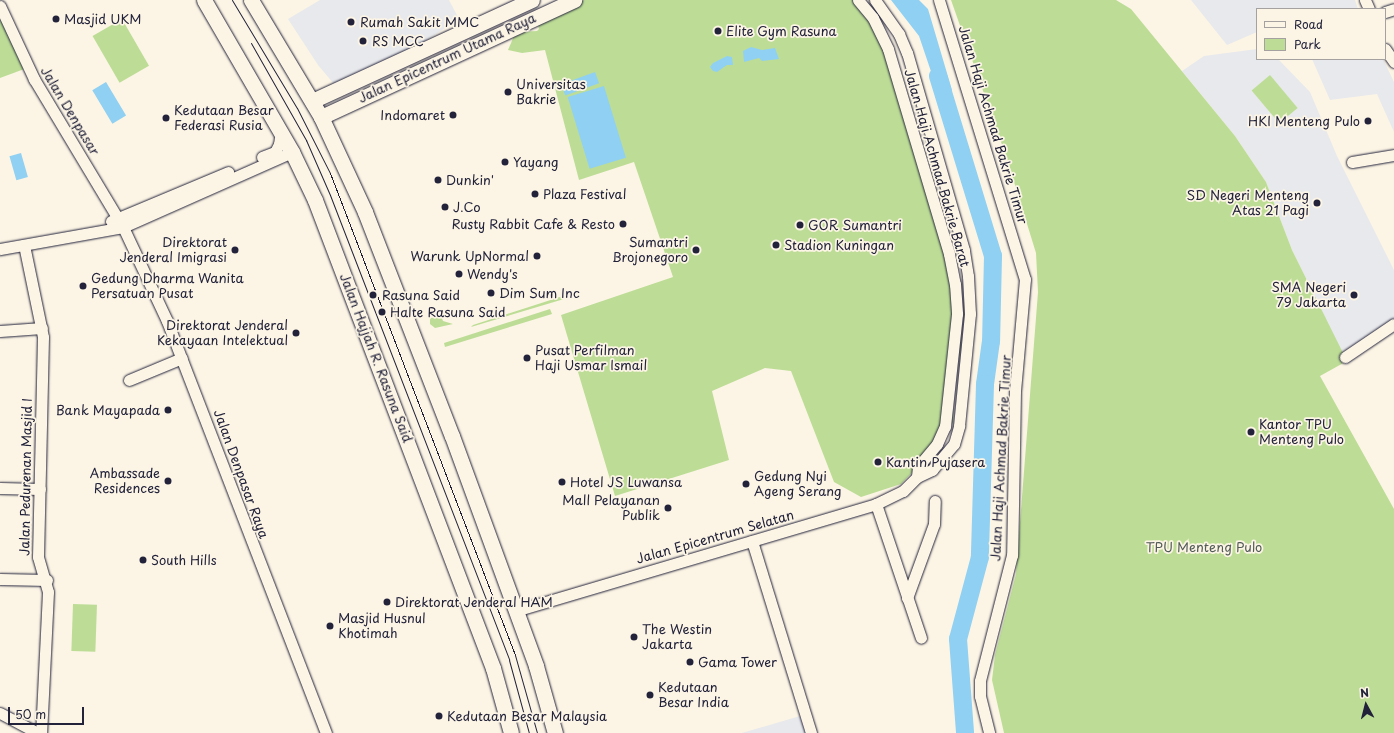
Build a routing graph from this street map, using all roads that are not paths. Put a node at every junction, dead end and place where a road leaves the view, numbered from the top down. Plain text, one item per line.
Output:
1 (204, 0) edge
2 (250, 0) edge
3 (532, 0) edge
4 (574, 0) edge
5 (858, 0) edge
6 (875, 0) edge
7 (939, 0) edge
8 (0, 6) edge
9 (890, 20) junction
10 (878, 27) junction
11 (1386, 50) edge
12 (1394, 62) edge
13 (346, 85) junction
14 (312, 100) junction
15 (353, 101) junction
16 (321, 117) junction
17 (281, 132) junction
18 (292, 152) junction
19 (1394, 155) edge
20 (1357, 161) dead end
21 (120, 223) junction
22 (24, 245) junction
23 (0, 248) edge
24 (1394, 324) edge
25 (42, 328) junction
26 (0, 331) edge
27 (955, 332) junction
28 (968, 333) junction
29 (1345, 357) dead end
30 (182, 358) junction
31 (129, 380) dead end
32 (926, 457) junction
33 (936, 466) junction
34 (917, 478) junction
35 (0, 488) edge
36 (40, 489) junction
37 (935, 501) dead end
38 (876, 504) junction
39 (752, 541) junction
40 (0, 579) edge
41 (47, 580) junction
42 (907, 598) junction
43 (515, 611) junction
44 (921, 638) dead end
45 (0, 713) edge
46 (38, 733) edge
47 (41, 733) edge
48 (326, 733) edge
49 (510, 733) edge
50 (555, 733) edge
51 (811, 733) edge
52 (989, 733) edge

1 - 17 main road, Jalan Hajjah R. Rasuna Said
2 - 14 main road
3 - 13 main road, Jalan Epicentrum Utama Raya
4 - 15 main road, Jalan Epicentrum Utama Raya
5 - 10 street, Jalan Haji Achmad Bakrie Barat
6 - 9 street, Jalan Haji Achmad Bakrie Barat
7 - 52 street, Jalan Haji Achmad Bakrie Timur
8 - 21 street, Jalan Denpasar
9 - 10 street
9 - 28 street, Jalan Haji Achmad Bakrie Barat
10 - 27 street, Jalan Haji Achmad Bakrie Barat
11 - 12 street
13 - 14 main road, Jalan Epicentrum Utama Raya
13 - 15 main road
14 - 16 main road
15 - 16 main road, Jalan Epicentrum Utama Raya
16 - 43 main road
17 - 18 main road, Jalan Hajjah R. Rasuna Said
17 - 21 street
18 - 21 street
18 - 49 main road, Jalan Hajjah R. Rasuna Said
19 - 20 street
21 - 22 street
21 - 30 street, Jalan Denpasar Raya
22 - 23 street
22 - 25 street, Jalan Pedurenan Masjid I
24 - 29 street
25 - 26 street
25 - 36 street, Jalan Pedurenan Masjid I
27 - 28 street
27 - 32 street, Jalan Haji Achmad Bakrie Barat
28 - 33 street, Jalan Haji Achmad Bakrie Barat
30 - 31 street
30 - 48 street, Jalan Denpasar Raya
32 - 33 street
32 - 34 street, Jalan Haji Achmad Bakrie Barat
33 - 34 street, Jalan Haji Achmad Bakrie Barat
34 - 38 street, Jalan Epicentrum Selatan
35 - 36 street
36 - 41 street, Jalan Pedurenan Masjid I
37 - 42 street
38 - 39 street, Jalan Epicentrum Selatan
38 - 42 street
39 - 43 street, Jalan Epicentrum Selatan
39 - 51 street
40 - 41 street
41 - 47 street, Jalan Pedurenan Masjid I
42 - 44 street
43 - 50 main road
45 - 46 street

